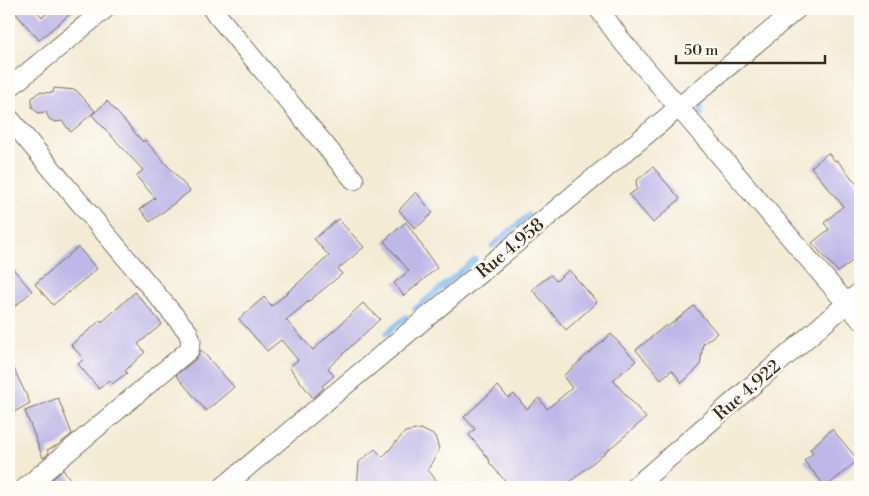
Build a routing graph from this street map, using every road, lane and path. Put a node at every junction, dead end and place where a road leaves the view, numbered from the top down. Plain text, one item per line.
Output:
1 (105, 9) edge
2 (212, 9) edge
3 (599, 9) edge
4 (797, 9) edge
5 (9, 88) edge
6 (679, 106) junction
7 (9, 118) edge
8 (354, 180) dead end
9 (853, 298) edge
10 (860, 320) edge
11 (26, 487) edge
12 (223, 487) edge
13 (635, 487) edge

1 - 5 street
2 - 8 street
3 - 6 street
4 - 6 street, Rue 4.958
6 - 9 street
6 - 12 street, Rue 4.958
7 - 11 street
9 - 10 street
9 - 13 street, Rue 4.922

